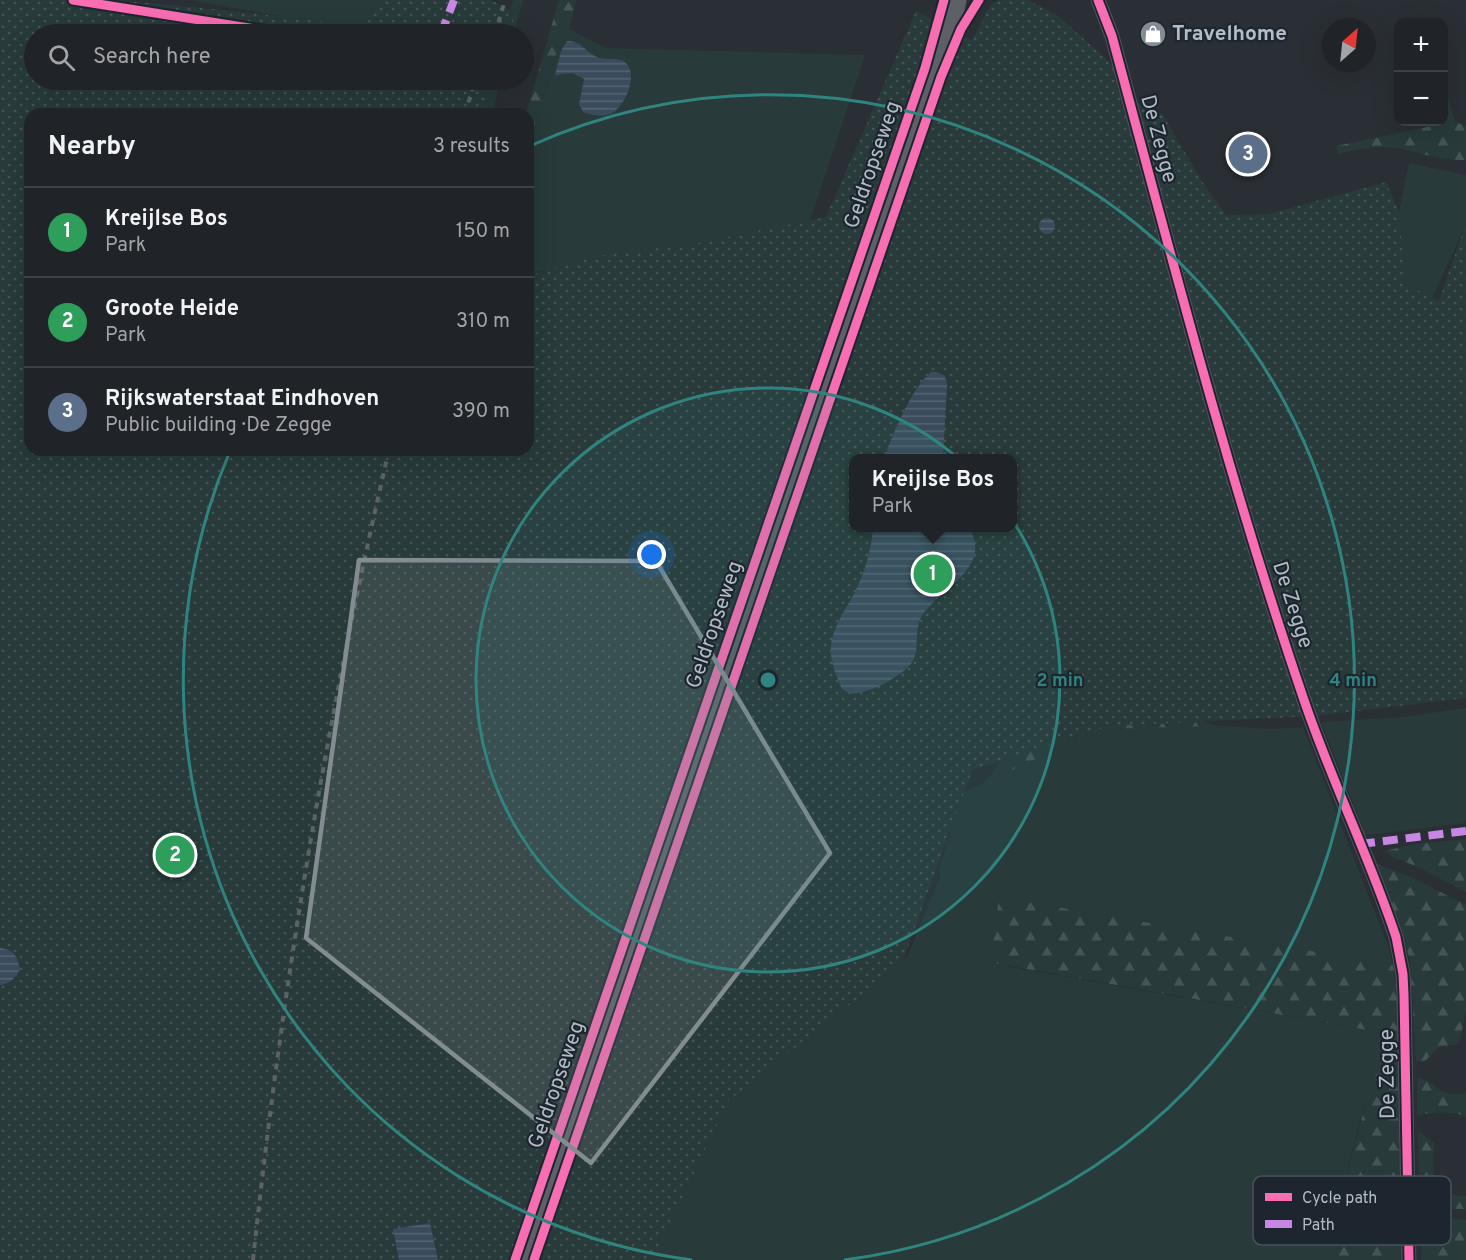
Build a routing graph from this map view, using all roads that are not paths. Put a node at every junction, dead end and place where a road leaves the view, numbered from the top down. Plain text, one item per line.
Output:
1 (1098, 0) edge
2 (958, 5) edge
3 (1407, 1176) edge
4 (1409, 1245) edge
5 (526, 1260) edge
6 (1409, 1260) edge

1 - 3 street, De Zegge
2 - 5 main road, Geldropseweg
4 - 6 street, De Zegge

